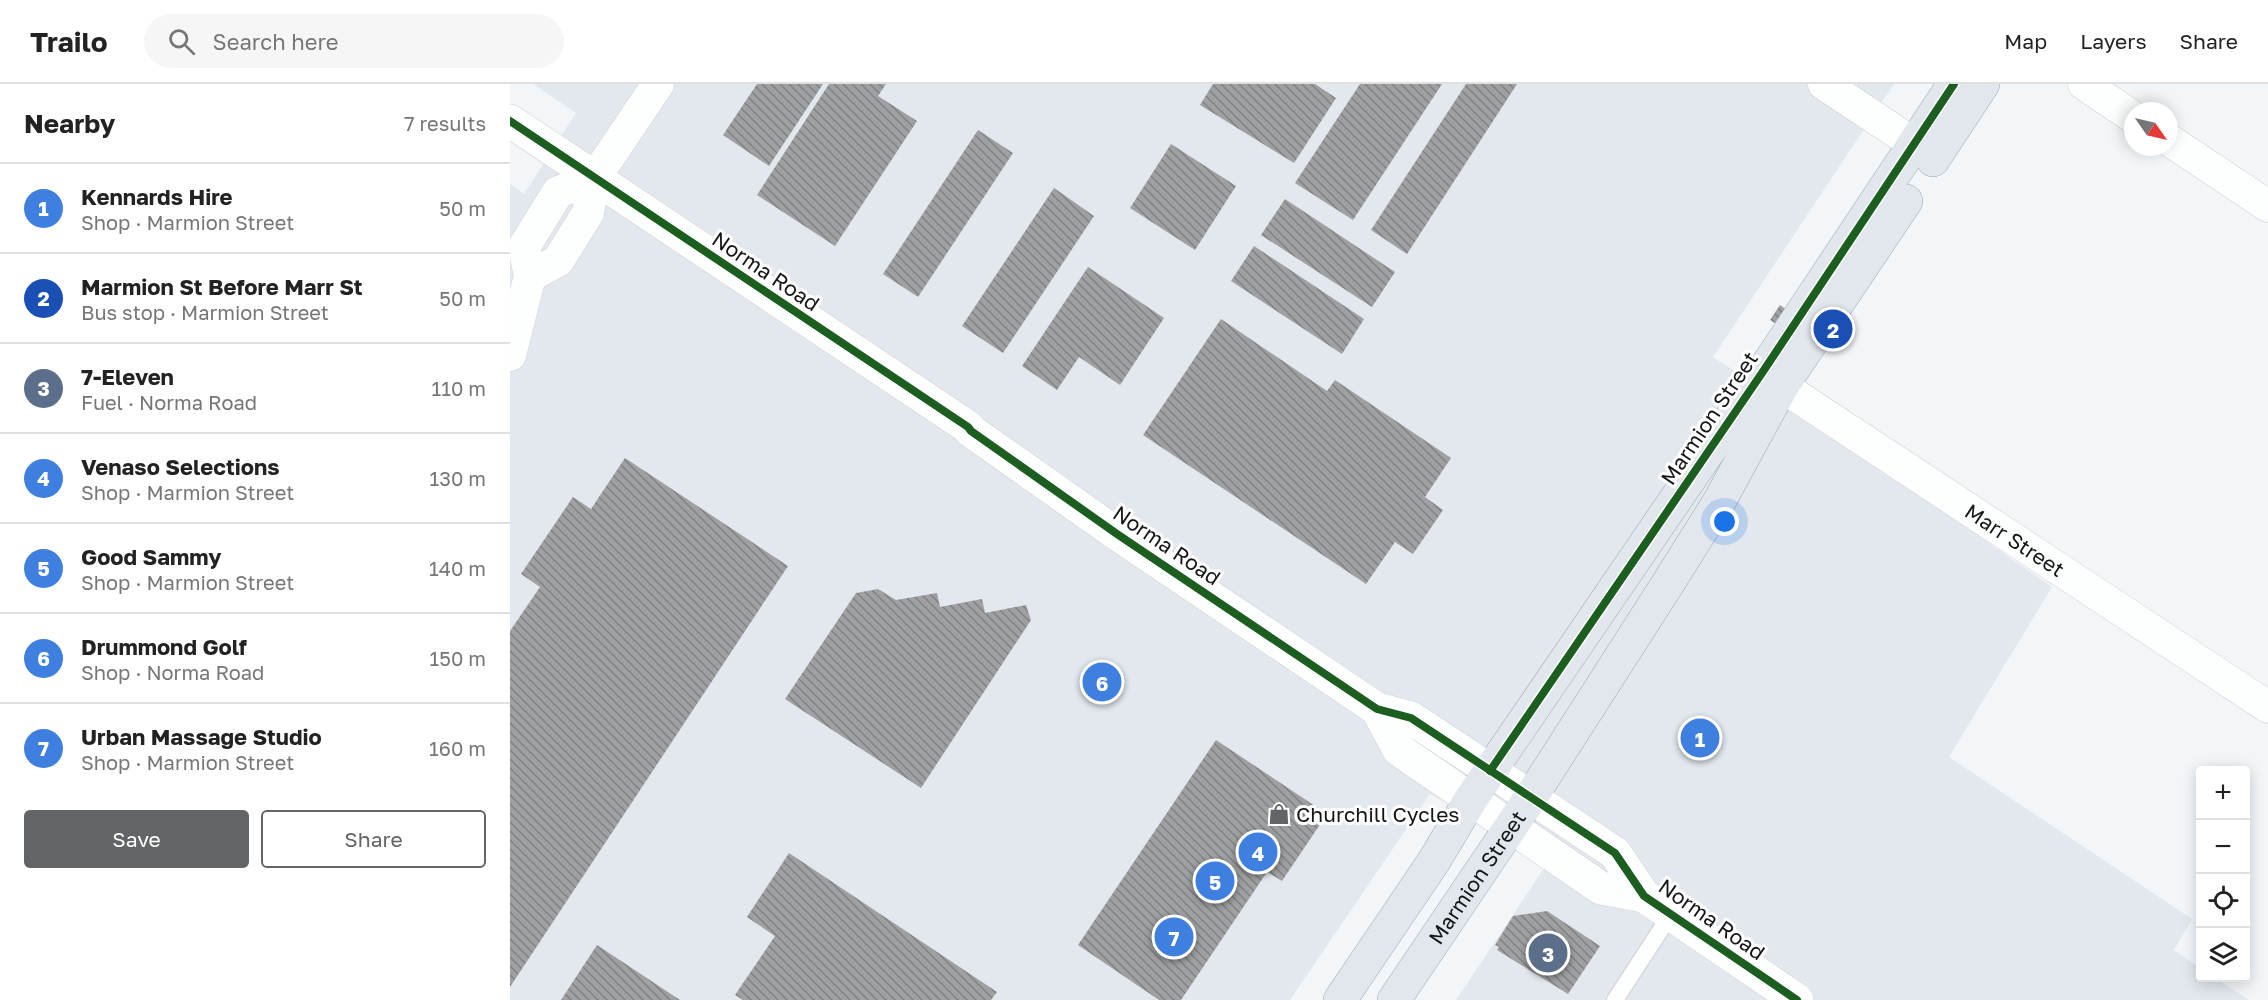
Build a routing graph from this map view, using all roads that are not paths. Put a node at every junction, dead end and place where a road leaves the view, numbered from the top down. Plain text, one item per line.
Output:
1 (658, 84) edge
2 (1824, 84) edge
3 (1954, 84) edge
4 (1983, 84) edge
5 (2084, 84) edge
6 (2124, 111) edge
7 (510, 121) edge
8 (2178, 146) edge
9 (1925, 151) junction
10 (594, 179) junction
11 (2268, 206) edge
12 (510, 355) edge
13 (1772, 380) junction
14 (2268, 707) edge
15 (1377, 709) junction
16 (1490, 771) junction
17 (1531, 797) junction
18 (1471, 799) junction
19 (1510, 826) junction
20 (1644, 896) junction
21 (1671, 914) junction
22 (1340, 1000) edge
23 (1394, 1000) edge
24 (1615, 1000) edge
25 (1797, 1000) edge

1 - 10 street
2 - 9 street
3 - 9 main road, Marmion Street
4 - 9 main road, Marmion Street
5 - 6 street
7 - 10 street, Norma Road
8 - 11 street
9 - 13 main road, Marmion Street
10 - 12 street
10 - 15 street, Norma Road
13 - 14 street, Marr Street
13 - 16 main road, Marmion Street
13 - 17 main road, Marmion Street
15 - 16 street, Norma Road
15 - 18 street, Norma Road
16 - 17 street, Norma Road
16 - 18 main road, Marmion Street
17 - 19 main road, Marmion Street
17 - 20 street, Norma Road
18 - 19 street, Norma Road
18 - 22 main road, Marmion Street
19 - 20 street, Norma Road
19 - 23 main road, Marmion Street
20 - 21 street, Norma Road
21 - 24 lane
21 - 25 street, Norma Road

